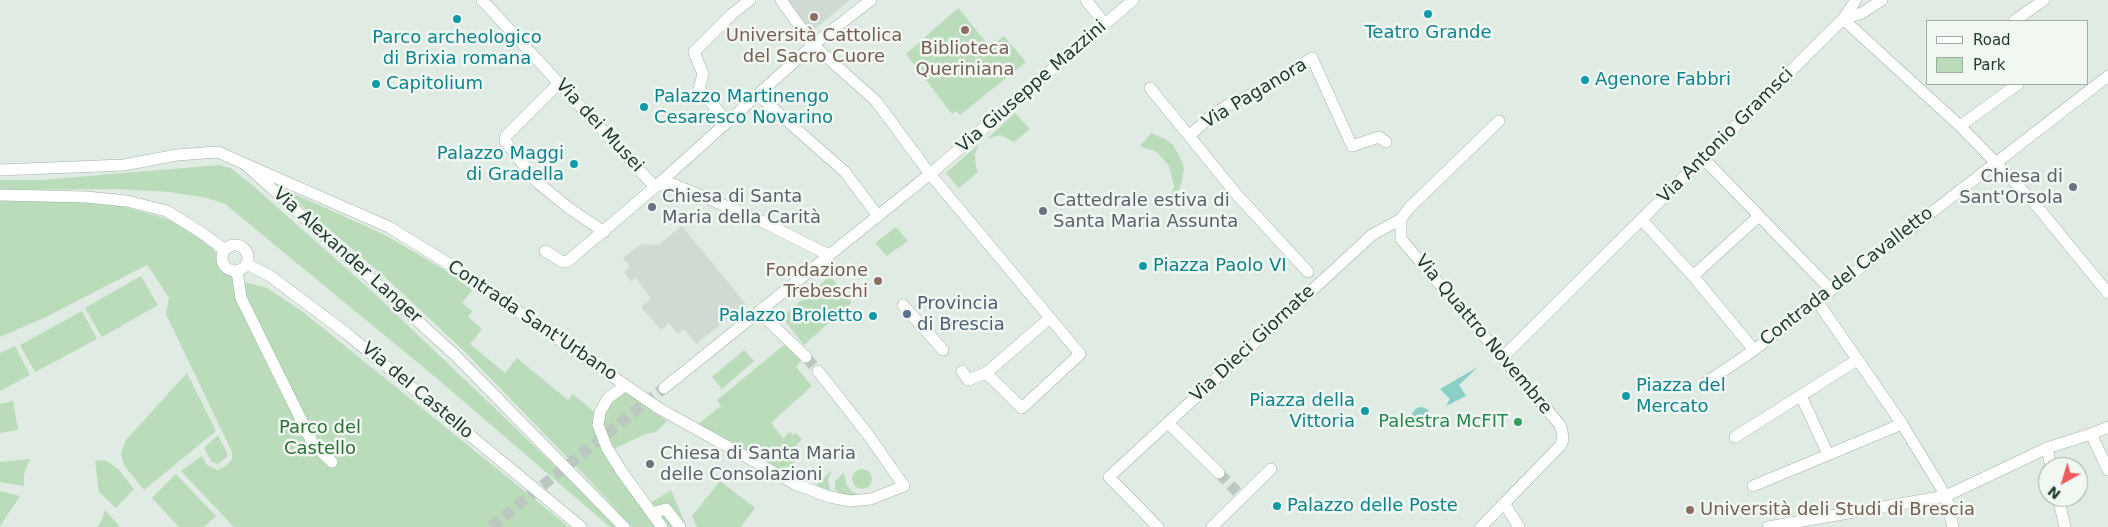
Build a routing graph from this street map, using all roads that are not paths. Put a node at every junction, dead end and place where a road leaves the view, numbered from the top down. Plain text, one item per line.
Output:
1 (482, 0) edge
2 (750, 0) edge
3 (781, 0) edge
4 (872, 0) edge
5 (1086, 0) edge
6 (1134, 0) edge
7 (1856, 0) edge
8 (1882, 0) edge
9 (2044, 0) edge
10 (1843, 19) junction
11 (2015, 20) edge
12 (1105, 24) junction
13 (813, 45) junction
14 (2108, 76) edge
15 (559, 83) junction
16 (2017, 85) edge
17 (1150, 88) dead end
18 (758, 95) junction
19 (1499, 121) dead end
20 (728, 122) junction
21 (1960, 126) junction
22 (1189, 136) junction
23 (1386, 142) dead end
24 (1703, 158) junction
25 (1996, 162) junction
26 (245, 164) junction
27 (0, 170) edge
28 (930, 174) junction
29 (655, 187) junction
30 (0, 195) edge
31 (878, 216) junction
32 (1759, 216) junction
33 (1401, 218) junction
34 (1642, 220) junction
35 (604, 232) junction
36 (225, 250) junction
37 (545, 251) dead end
38 (829, 255) junction
39 (247, 264) junction
40 (237, 271) junction
41 (1308, 272) dead end
42 (1693, 276) junction
43 (1830, 289) junction
44 (2108, 293) edge
45 (1816, 301) junction
46 (903, 305) dead end
47 (759, 312) junction
48 (1050, 318) junction
49 (943, 350) dead end
50 (1754, 350) junction
51 (806, 357) tunnel mouth
52 (1503, 358) junction
53 (1857, 360) junction
54 (818, 371) tunnel mouth
55 (986, 373) junction
56 (965, 376) dead end
57 (1704, 384) dead end
58 (626, 385) junction
59 (664, 388) tunnel mouth
60 (1800, 396) junction
61 (1168, 423) junction
62 (1902, 424) junction
63 (2108, 427) edge
64 (2091, 434) junction
65 (1735, 437) dead end
66 (2047, 448) junction
67 (1828, 454) junction
68 (2049, 457) edge
69 (332, 462) dead end
70 (1271, 469) dead end
71 (2108, 470) edge
72 (1219, 473) tunnel mouth
73 (1752, 486) dead end
74 (1946, 496) junction
75 (1504, 503) junction
76 (2060, 507) edge
77 (652, 513) junction
78 (581, 527) edge
79 (624, 527) edge
80 (662, 527) edge
81 (680, 527) edge
82 (1158, 527) edge
83 (1212, 527) edge
84 (1481, 527) edge
85 (1519, 527) edge
86 (1768, 527) edge
87 (1954, 527) edge
88 (2065, 527) edge

1 - 15 street, Via dei Musei
2 - 20 street
3 - 13 street
4 - 13 street
5 - 12 street
6 - 12 street, Via Giuseppe Mazzini
7 - 10 street, Via Antonio Gramsci
8 - 10 street, Via Antonio Gramsci
9 - 11 street
10 - 21 street
10 - 24 street, Via Antonio Gramsci
12 - 28 street, Via Giuseppe Mazzini
13 - 18 street
13 - 28 street
14 - 25 street, Contrada del Cavalletto
15 - 29 street, Via dei Musei
15 - 35 street
16 - 21 street
17 - 22 street
18 - 20 street
18 - 31 street
19 - 33 street, Via Dieci Giornate
20 - 29 street
21 - 25 street
22 - 23 street, Via Paganora
22 - 41 street
24 - 32 street
24 - 34 street, Via Antonio Gramsci
25 - 43 street, Contrada del Cavalletto
25 - 44 street
26 - 27 street, Via Alexander Langer
26 - 58 street, Contrada Sant'Urbano
26 - 79 street, Via Alexander Langer
28 - 31 street, Via Giuseppe Mazzini
28 - 48 street
29 - 35 street
29 - 38 street
30 - 36 street
31 - 38 street, Via Giuseppe Mazzini
32 - 42 street
32 - 43 street
33 - 52 street, Via Quattro Novembre
33 - 61 street, Via Dieci Giornate
34 - 42 street
34 - 52 street, Via Antonio Gramsci
35 - 37 street
36 - 39 street, Via del Castello
36 - 40 street
38 - 47 street, Via Giuseppe Mazzini
39 - 40 street
39 - 78 street, Via del Castello
40 - 69 street
42 - 50 street
43 - 45 street, Contrada del Cavalletto
45 - 50 street, Contrada del Cavalletto
45 - 53 street
46 - 49 street
47 - 51 street
47 - 59 street, Via Giuseppe Mazzini
48 - 55 street
48 - 55 street
50 - 57 street, Contrada del Cavalletto
52 - 75 street, Via Quattro Novembre
53 - 60 street
53 - 62 street
54 - 58 street, Contrada Sant'Urbano
55 - 56 street
58 - 77 street
60 - 65 street
60 - 67 street
61 - 72 street
61 - 82 street, Via Dieci Giornate
62 - 67 street
62 - 74 street
63 - 64 street
64 - 66 street
64 - 71 street
66 - 68 street
66 - 74 street
67 - 73 street
70 - 83 street
74 - 86 street
74 - 87 street
75 - 84 street
75 - 85 street
76 - 88 street
77 - 80 street
77 - 81 street

